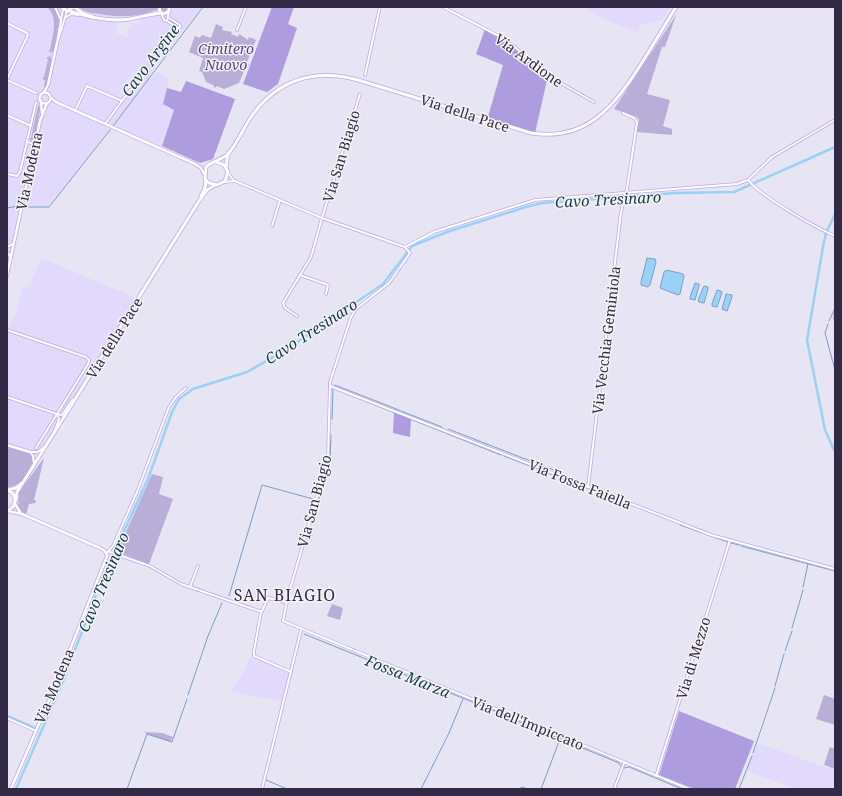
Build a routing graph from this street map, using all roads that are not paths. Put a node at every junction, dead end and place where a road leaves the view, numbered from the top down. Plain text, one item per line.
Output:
1 (55, 7) edge
2 (74, 7) edge
3 (159, 7) edge
4 (246, 7) edge
5 (380, 7) edge
6 (443, 7) edge
7 (676, 7) edge
8 (62, 8) edge
9 (170, 9) edge
10 (68, 11) junction
11 (161, 13) junction
12 (151, 14) junction
13 (84, 16) junction
14 (99, 18) junction
15 (168, 19) junction
16 (62, 20) junction
17 (7, 23) edge
18 (237, 30) dead end
19 (57, 43) joint
20 (365, 75) dead end
21 (7, 80) edge
22 (48, 85) junction
23 (130, 90) dead end
24 (36, 93) junction
25 (43, 93) junction
26 (49, 94) junction
27 (360, 94) dead end
28 (40, 97) junction
29 (51, 98) junction
30 (41, 101) junction
31 (122, 101) junction
32 (36, 102) dead end
33 (56, 102) junction
34 (594, 102) dead end
35 (48, 103) junction
36 (75, 111) junction
37 (623, 113) dead end
38 (7, 115) edge
39 (42, 115) junction
40 (835, 120) edge
41 (105, 124) junction
42 (30, 126) junction
43 (27, 142) junction
44 (35, 144) junction
45 (228, 153) junction
46 (216, 162) junction
47 (193, 164) junction
48 (207, 166) junction
49 (226, 168) junction
50 (228, 172) junction
51 (7, 174) edge
52 (204, 174) junction
53 (206, 179) junction
54 (748, 180) junction
55 (235, 181) junction
56 (223, 182) junction
57 (215, 185) junction
58 (625, 193) junction
59 (280, 200) junction
60 (199, 201) junction
61 (322, 218) junction
62 (272, 226) dead end
63 (835, 236) edge
64 (13, 244) junction
65 (7, 248) edge
66 (407, 249) junction
67 (7, 251) edge
68 (12, 251) junction
69 (11, 257) junction
70 (300, 274) junction
71 (7, 275) edge
72 (326, 294) dead end
73 (835, 313) edge
74 (297, 316) dead end
75 (835, 319) edge
76 (7, 330) edge
77 (330, 386) junction
78 (186, 388) dead end
79 (7, 397) edge
80 (76, 399) junction
81 (57, 414) junction
82 (55, 432) junction
83 (50, 440) junction
84 (7, 445) edge
85 (36, 448) dead end
86 (30, 452) junction
87 (31, 471) junction
88 (28, 476) junction
89 (588, 487) junction
90 (7, 490) edge
91 (16, 500) junction
92 (15, 504) junction
93 (8, 511) edge
94 (22, 514) junction
95 (730, 540) junction
96 (111, 552) junction
97 (106, 554) junction
98 (198, 566) dead end
99 (835, 569) edge
100 (190, 587) junction
101 (286, 602) junction
102 (262, 612) junction
103 (301, 630) junction
104 (291, 672) junction
105 (7, 718) edge
106 (36, 731) junction
107 (624, 763) junction
108 (656, 776) junction
109 (11, 789) edge
110 (262, 789) edge
111 (614, 789) edge
112 (689, 789) edge

1 - 16 street
2 - 10 main road
2 - 14 main road
3 - 11 main road
3 - 12 main road
4 - 18 street
5 - 20 street
6 - 34 street, Via Ardione
7 - 45 main road, Via della Pace
8 - 10 main road
8 - 16 street
9 - 11 main road
9 - 15 street
10 - 13 main road
10 - 16 street
11 - 12 main road
11 - 15 street
12 - 14 main road
13 - 14 main road
13 - 16 street
15 - 15 street
16 - 19 street
17 - 21 street
19 - 22 street
21 - 24 street
22 - 25 street
22 - 26 street
23 - 31 street
24 - 25 street
24 - 28 street
25 - 26 street
25 - 28 street
26 - 29 street
27 - 61 street, Via San Biagio
28 - 30 street
29 - 33 street
29 - 35 street
30 - 35 street
30 - 39 street, Via Modena
31 - 36 street
31 - 41 street
32 - 42 street
33 - 35 street
33 - 36 street
35 - 39 street, Via Modena
36 - 41 street
37 - 58 street
38 - 42 street
39 - 44 street, Via Modena
40 - 54 street
41 - 47 street
42 - 43 street
43 - 44 street
43 - 51 street
44 - 64 street, Via Modena
45 - 46 main road, Via della Pace
45 - 49 main road, Via della Pace
46 - 48 main road
46 - 49 main road
47 - 48 street
47 - 52 street
48 - 52 main road
49 - 50 main road
50 - 55 street
50 - 56 main road
52 - 53 main road
53 - 57 main road
53 - 60 main road, Via della Pace
54 - 58 street
54 - 63 street
55 - 56 street
55 - 59 street
56 - 57 main road
57 - 60 main road, Via della Pace
58 - 66 street
58 - 89 street, Via Vecchia Geminiola
59 - 61 street
59 - 62 street
60 - 80 main road, Via della Pace
61 - 66 street, Via San Biagio
61 - 70 street, Via San Biagio
64 - 65 street
64 - 68 street, Via Modena
65 - 68 street
66 - 77 street, Via San Biagio
67 - 68 street
67 - 69 street
68 - 69 street, Via Modena
69 - 71 street, Via Modena
70 - 72 street
70 - 74 street, Via San Biagio
73 - 75 street
76 - 81 street
77 - 89 street, Via Fossa Faiella
77 - 101 street, Via San Biagio
78 - 96 street
79 - 81 street
80 - 81 street
80 - 82 main road, Via della Pace
81 - 82 street
81 - 85 street
82 - 83 main road, Via della Pace
83 - 86 street
83 - 87 main road, Via della Pace
84 - 86 street
86 - 87 street
87 - 88 main road, Via della Pace
88 - 90 main road, Via della Pace
88 - 91 main road, Via della Pace
89 - 95 street, Via Fossa Faiella
90 - 91 main road, Via della Pace
91 - 92 main road, Via della Pace
92 - 93 main road
92 - 94 street
93 - 94 street
94 - 97 street
95 - 99 street, Via Fossa Faiella
95 - 108 street, Via di Mezzo
96 - 97 street
96 - 100 street
97 - 106 street, Via Modena
98 - 100 street
100 - 102 street
101 - 102 street
101 - 103 street, Via dell'Impiccato
102 - 104 street
103 - 104 street
103 - 107 street, Via dell'Impiccato
104 - 110 street
105 - 106 street
106 - 109 street, Via Modena
107 - 108 street, Via dell'Impiccato
107 - 111 street
108 - 112 street, Via dell'Impiccato

